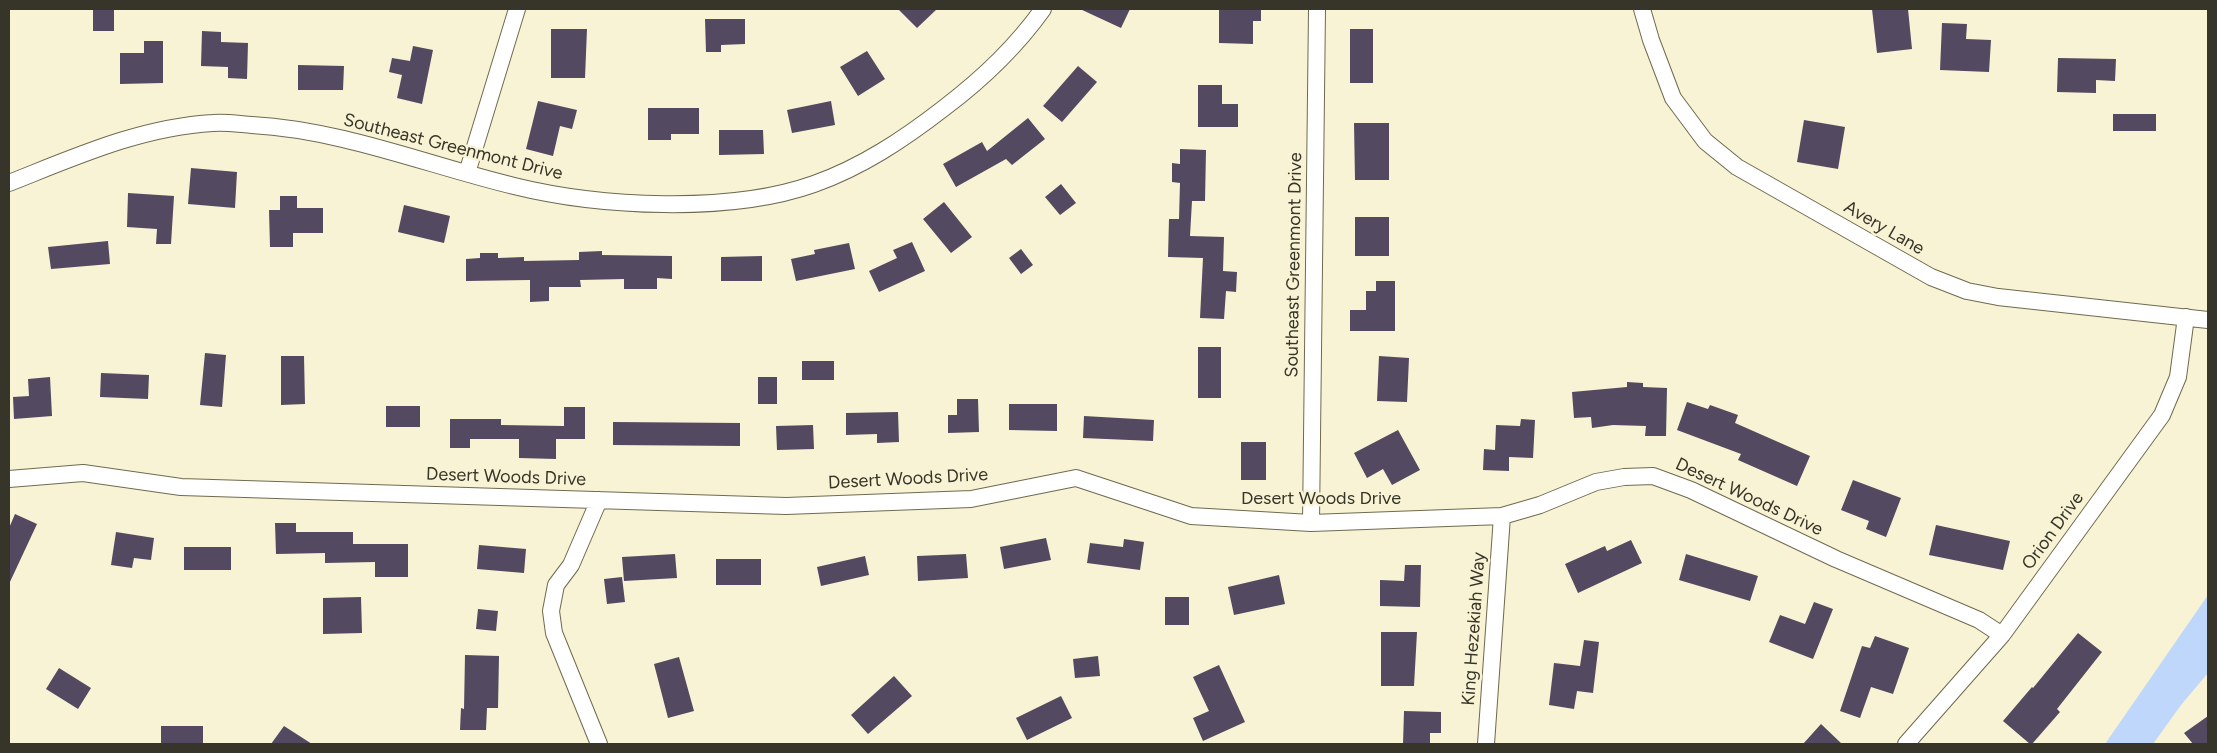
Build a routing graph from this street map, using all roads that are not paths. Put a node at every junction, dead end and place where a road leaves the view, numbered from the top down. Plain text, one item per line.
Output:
1 (518, 9) edge
2 (1043, 9) edge
3 (1317, 9) edge
4 (1642, 9) edge
5 (467, 173) junction
6 (9, 183) edge
7 (2186, 317) junction
8 (2208, 320) edge
9 (9, 479) edge
10 (599, 500) junction
11 (1502, 516) junction
12 (1311, 522) junction
13 (2002, 635) junction
14 (599, 744) edge
15 (1486, 744) edge
16 (1906, 744) edge

1 - 5 street
2 - 5 street, Southeast Greenmont Drive
3 - 12 street, Southeast Greenmont Drive
4 - 7 street, Avery Lane
5 - 6 street, Southeast Greenmont Drive
7 - 8 street, Avery Lane
7 - 13 street, Orion Drive
9 - 10 street, Desert Woods Drive
10 - 12 street, Desert Woods Drive
10 - 14 street
11 - 12 street, Desert Woods Drive
11 - 13 street, Desert Woods Drive
11 - 15 street, King Hezekiah Way
13 - 16 street, Orion Drive

